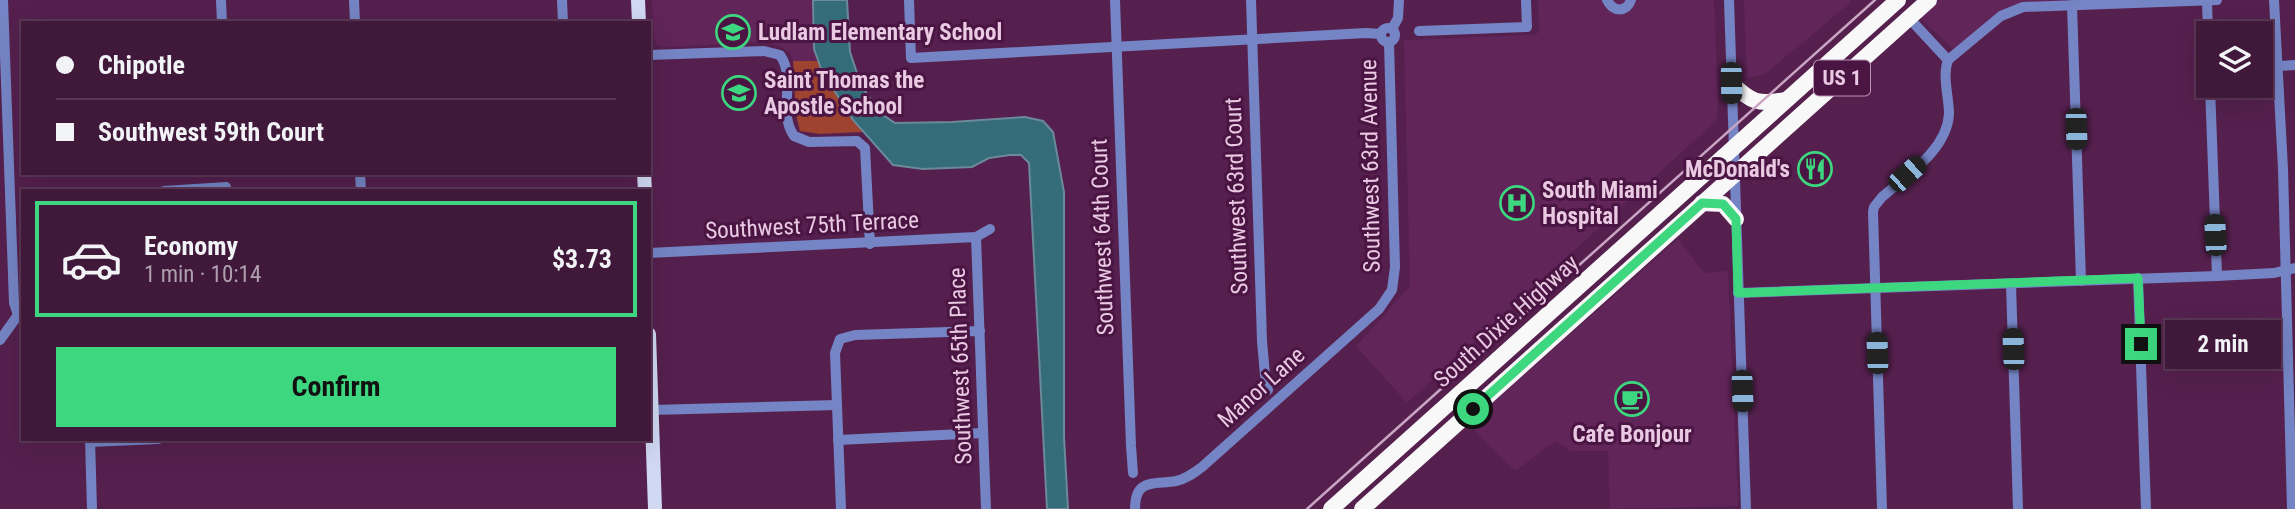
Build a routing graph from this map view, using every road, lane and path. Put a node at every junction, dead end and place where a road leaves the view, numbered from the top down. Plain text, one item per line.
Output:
1 (3, 0) edge
2 (221, 0) edge
3 (354, 0) edge
4 (562, 0) edge
5 (638, 0) edge
6 (909, 0) edge
7 (1115, 0) edge
8 (1251, 0) edge
9 (1399, 0) edge
10 (1526, 0) edge
11 (1607, 0) edge
12 (1631, 0) edge
13 (1729, 0) edge
14 (1898, 0) edge
15 (1910, 0) edge
16 (1929, 0) edge
17 (2274, 0) edge
18 (2212, 1) edge
19 (2145, 2) edge
20 (2072, 5) junction
21 (1879, 18) junction
22 (1909, 18) junction
23 (222, 21) edge
24 (355, 21) edge
25 (563, 21) edge
26 (639, 21) edge
27 (2210, 21) edge
28 (1419, 31) dead end
29 (1387, 35) junction
30 (1252, 38) junction
31 (1116, 46) junction
32 (651, 55) edge
33 (1948, 60) junction
34 (2295, 65) edge
35 (2278, 66) junction
36 (1731, 83) junction
37 (2210, 98) edge
38 (1788, 99) junction
39 (1733, 148) junction
40 (1734, 174) junction
41 (1702, 203) junction
42 (17, 210) edge
43 (1736, 219) junction
44 (990, 229) dead end
45 (976, 237) junction
46 (870, 244) junction
47 (651, 253) edge
48 (2290, 269) edge
49 (2217, 276) junction
50 (2138, 278) junction
51 (2081, 281) junction
52 (2011, 284) junction
53 (1875, 288) junction
54 (1392, 290) joint
55 (1738, 293) junction
56 (20, 316) edge
57 (980, 331) junction
58 (0, 340) edge
59 (1268, 390) dead end
60 (837, 405) junction
61 (651, 413) edge
62 (983, 433) junction
63 (838, 440) junction
64 (90, 441) edge
65 (1133, 473) dead end
66 (2293, 481) edge
67 (1335, 508) edge
68 (92, 509) edge
69 (655, 509) edge
70 (841, 509) edge
71 (986, 509) edge
72 (1135, 509) edge
73 (1362, 509) edge
74 (1746, 509) edge
75 (1882, 509) edge
76 (2018, 509) edge
77 (2146, 509) edge
78 (2292, 509) edge

1 - 42 street
2 - 23 street
3 - 24 street
4 - 25 street
5 - 26 main road
6 - 31 street
7 - 31 street, Southwest 64th Court
8 - 30 street, Southwest 63rd Court
9 - 29 street, Southwest 63rd Avenue
10 - 28 street
11 - 12 street
13 - 36 street
14 - 21 highway, South Dixie Highway / US 1
15 - 22 highway
16 - 22 highway, South Dixie Highway / US 1
17 - 35 street
18 - 19 street
18 - 27 street
19 - 20 street
20 - 33 street
20 - 51 street
21 - 22 highway
21 - 38 highway, South Dixie Highway / US 1
22 - 33 street
22 - 40 highway, South Dixie Highway / US 1
29 - 30 street
29 - 54 street, Southwest 63rd Avenue
30 - 31 street
30 - 59 street, Southwest 63rd Court
31 - 65 street, Southwest 64th Court
32 - 46 street
33 - 53 street
34 - 35 street
35 - 48 street
36 - 38 highway
36 - 39 street
37 - 49 street
38 - 39 highway, South Dixie Highway / US 1
39 - 40 street
39 - 67 highway, South Dixie Highway / US 1
40 - 41 highway, South Dixie Highway / US 1
40 - 43 street
41 - 43 highway
41 - 73 highway, South Dixie Highway / US 1
42 - 56 street
43 - 55 street
44 - 45 street, Southwest 65th Place
45 - 46 street, Southwest 75th Terrace
45 - 57 street, Southwest 65th Place
46 - 47 street, Southwest 75th Terrace
48 - 49 street
48 - 66 street
49 - 50 street
50 - 51 street
50 - 77 street
51 - 52 street
52 - 53 street
52 - 76 street
53 - 55 street
53 - 75 street
54 - 72 street, Manor Lane
55 - 74 street
56 - 58 street
57 - 60 street
57 - 62 street, Southwest 65th Place
60 - 61 street
60 - 63 street
61 - 69 main road
62 - 63 street
62 - 71 street, Southwest 65th Place
63 - 70 street
64 - 68 street
66 - 78 street

